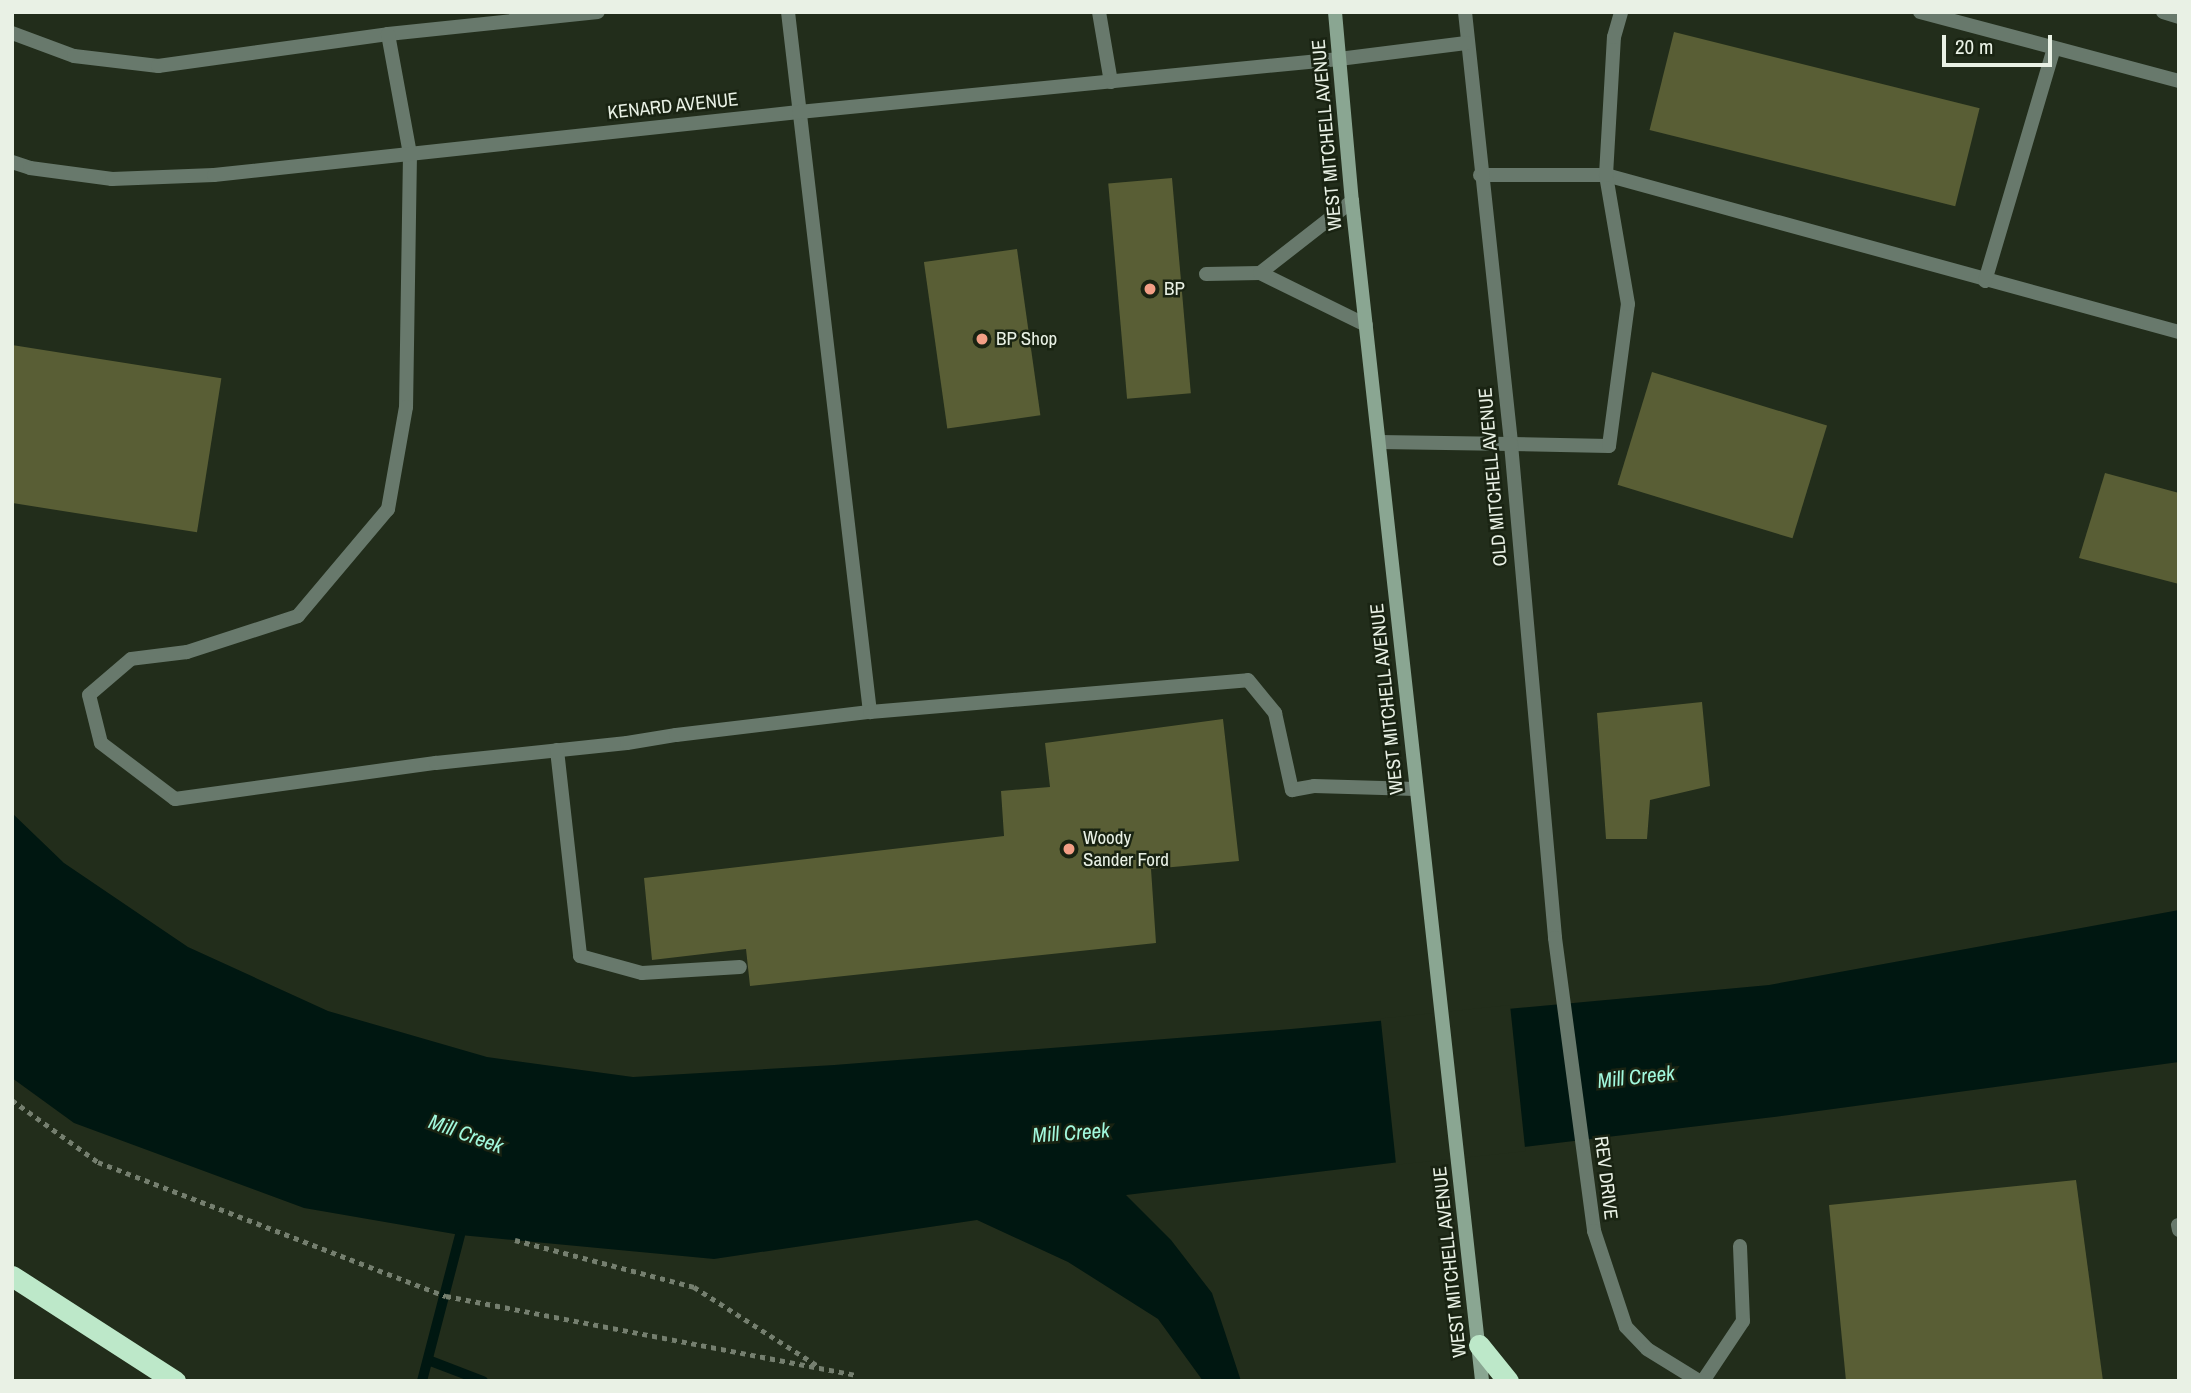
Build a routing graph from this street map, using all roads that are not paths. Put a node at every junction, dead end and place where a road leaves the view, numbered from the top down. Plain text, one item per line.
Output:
1 (598, 12) edge
2 (788, 12) edge
3 (1098, 12) edge
4 (1335, 12) edge
5 (1465, 12) edge
6 (1621, 12) edge
7 (1920, 12) edge
8 (2163, 12) edge
9 (2179, 17) edge
10 (12, 33) edge
11 (388, 34) junction
12 (1466, 43) junction
13 (2054, 48) junction
14 (1339, 59) junction
15 (2179, 81) edge
16 (1111, 82) junction
17 (799, 112) junction
18 (410, 154) junction
19 (12, 162) edge
20 (1606, 174) junction
21 (1480, 175) junction
22 (1352, 201) junction
23 (1260, 273) junction
24 (1206, 274) dead end
25 (1985, 281) junction
26 (1366, 325) junction
27 (2179, 332) edge
28 (1379, 442) junction
29 (1511, 444) junction
30 (870, 712) junction
31 (557, 750) junction
32 (1416, 789) junction
33 (1555, 938) joint
34 (740, 967) dead end
35 (1740, 1246) dead end
36 (12, 1276) edge
37 (1479, 1346) junction
38 (175, 1381) edge
39 (1482, 1381) edge
40 (1508, 1381) edge
41 (1701, 1381) edge

1 - 11 street
2 - 17 street
3 - 16 street
4 - 14 main road, WEST MITCHELL AVENUE
5 - 12 street, OLD MITCHELL AVENUE
6 - 20 street
7 - 13 street
8 - 9 street
10 - 11 street
11 - 18 street
12 - 14 street
12 - 21 street, OLD MITCHELL AVENUE
13 - 15 street
13 - 25 street
14 - 16 street, KENARD AVENUE
14 - 22 main road, WEST MITCHELL AVENUE
16 - 17 street, KENARD AVENUE
17 - 18 street, KENARD AVENUE
17 - 30 street
18 - 19 street, KENARD AVENUE
18 - 31 street
20 - 21 street
20 - 25 street
20 - 29 street
21 - 29 street, OLD MITCHELL AVENUE
22 - 23 street
22 - 26 main road, WEST MITCHELL AVENUE
23 - 24 street
23 - 26 street
25 - 27 street
26 - 28 main road, WEST MITCHELL AVENUE
28 - 29 street
28 - 32 main road, WEST MITCHELL AVENUE
29 - 33 street, OLD MITCHELL AVENUE
30 - 31 street
30 - 32 street
31 - 34 street
32 - 37 main road, WEST MITCHELL AVENUE
33 - 41 street, REV DRIVE
35 - 41 street
36 - 38 highway
37 - 39 main road, WEST MITCHELL AVENUE
37 - 40 highway

